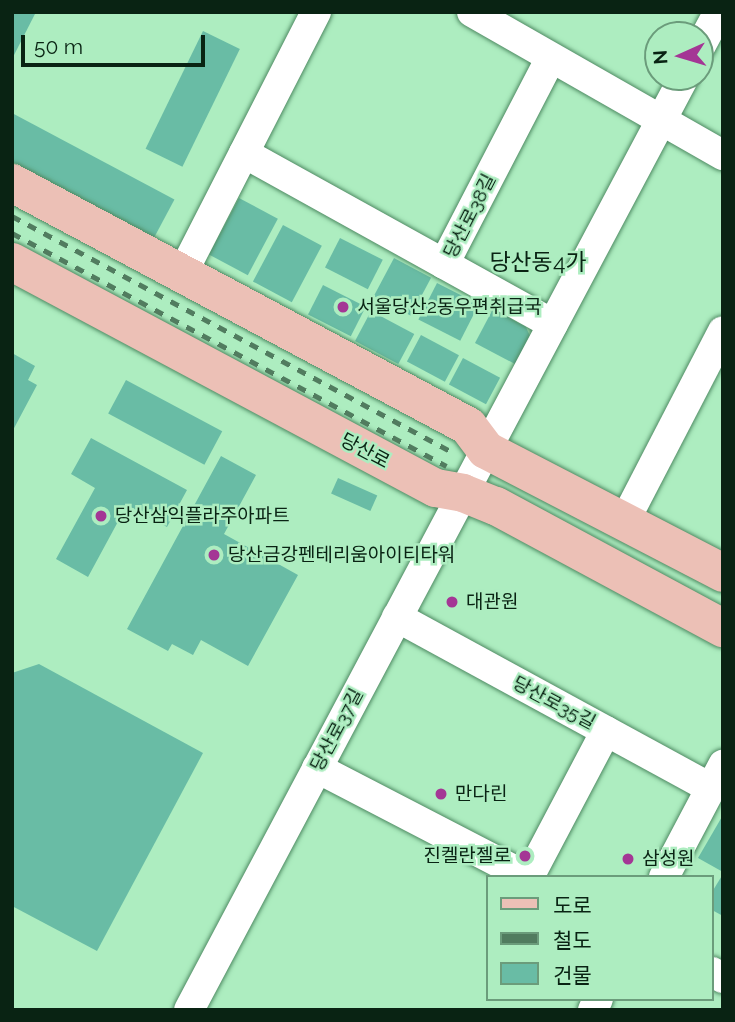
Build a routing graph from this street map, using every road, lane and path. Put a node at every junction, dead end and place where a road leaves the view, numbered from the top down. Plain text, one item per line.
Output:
1 (316, 12) edge
2 (472, 12) edge
3 (551, 58) junction
4 (677, 91) edge
5 (661, 122) junction
6 (244, 153) junction
7 (723, 155) edge
8 (12, 183) edge
9 (12, 262) edge
10 (444, 264) junction
11 (182, 274) junction
12 (553, 324) junction
13 (723, 331) edge
14 (486, 450) junction
15 (463, 494) junction
16 (634, 530) junction
17 (593, 556) junction
18 (723, 573) edge
19 (397, 618) junction
20 (723, 628) edge
21 (607, 731) junction
22 (317, 768) junction
23 (717, 776) edge
24 (524, 875) edge
25 (529, 875) edge
26 (665, 875) edge
27 (189, 1010) edge

1 - 6 street
2 - 3 street
3 - 5 street
3 - 10 street, 당산로38길
4 - 5 street
5 - 7 street
5 - 12 street
6 - 10 street
6 - 11 street
8 - 11 main road
9 - 15 main road, 당산로
10 - 12 street, 당산로38길
11 - 14 main road
12 - 14 street
13 - 16 street
14 - 15 street, 당산로37길
14 - 16 main road
15 - 17 main road, 당산로
15 - 19 street, 당산로37길
16 - 17 main road
16 - 18 main road
17 - 20 main road, 당산로
19 - 21 street, 당산로35길
19 - 22 street, 당산로37길
21 - 23 street, 당산로35길
21 - 25 street
22 - 24 street
22 - 27 street, 당산로37길
23 - 26 street, 당산로35길

